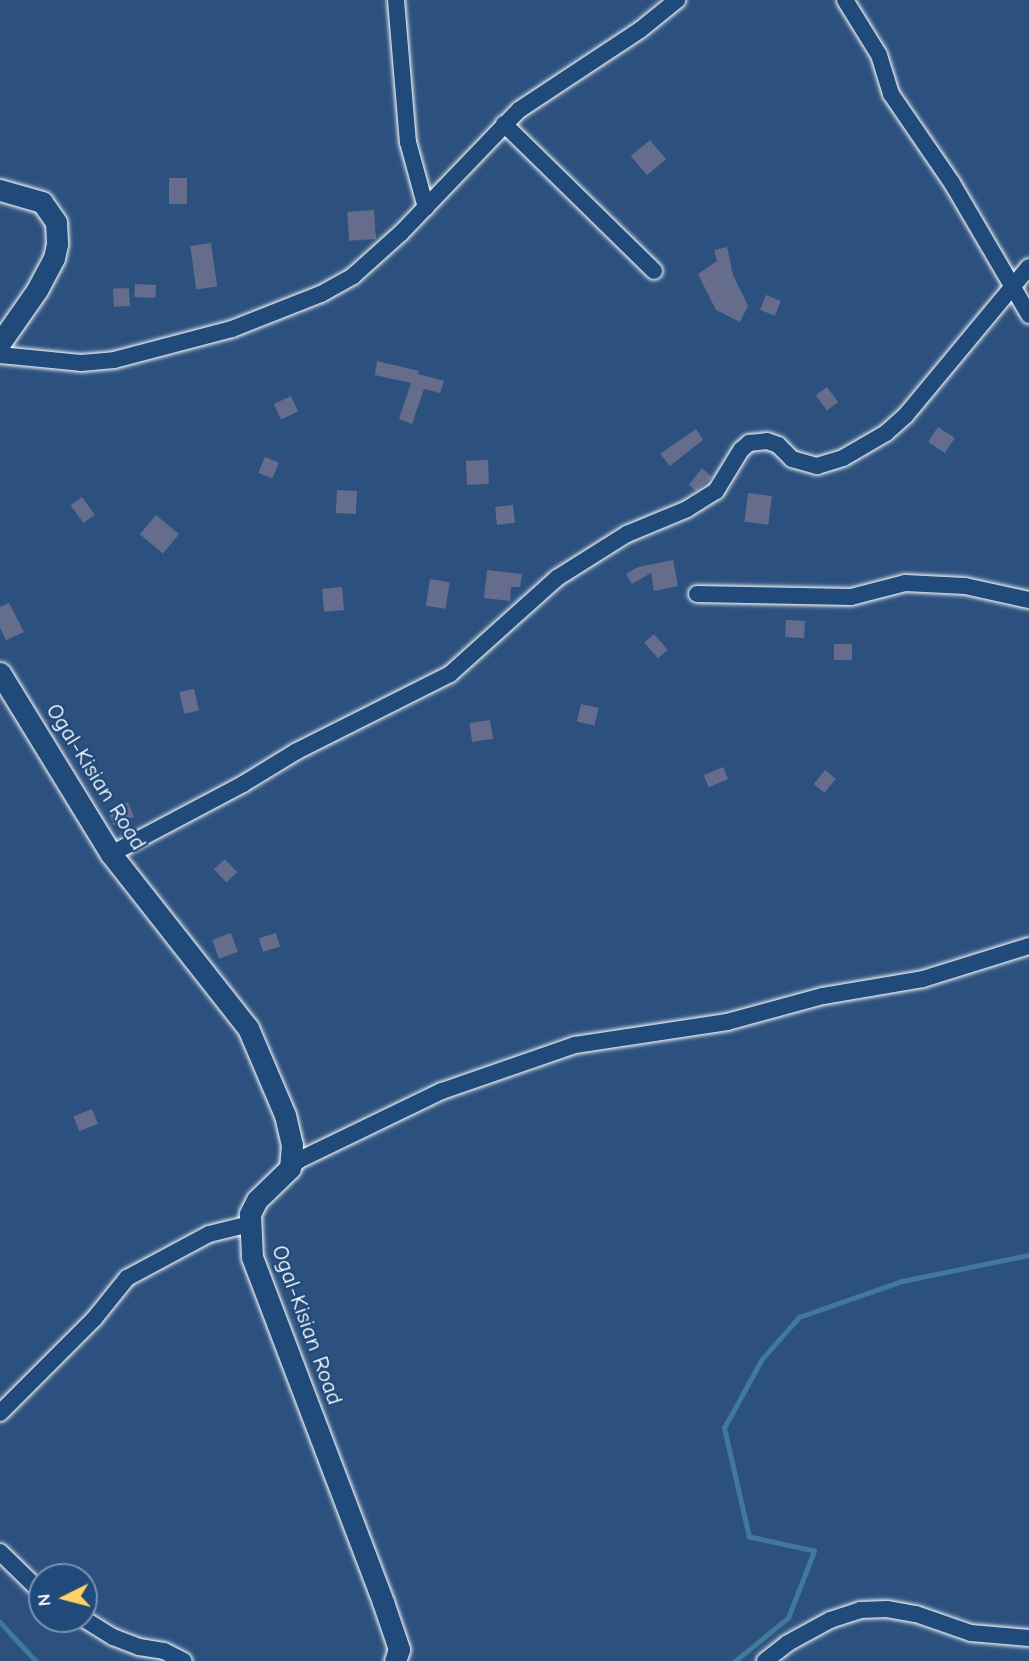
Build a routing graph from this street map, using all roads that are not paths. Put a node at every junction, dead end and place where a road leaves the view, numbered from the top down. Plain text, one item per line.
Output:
1 (396, 0) edge
2 (677, 0) edge
3 (845, 0) edge
4 (504, 124) junction
5 (0, 190) edge
6 (426, 208) junction
7 (1029, 267) edge
8 (654, 271) dead end
9 (1011, 289) junction
10 (1029, 315) edge
11 (0, 343) edge
12 (0, 355) edge
13 (697, 594) dead end
14 (1029, 600) edge
15 (0, 673) edge
16 (111, 855) junction
17 (1029, 946) edge
18 (290, 1168) junction
19 (250, 1224) junction
20 (0, 1413) edge
21 (0, 1552) edge
22 (28, 1580) edge
23 (98, 1627) edge
24 (1029, 1638) edge
25 (184, 1661) edge
26 (395, 1661) edge
27 (765, 1661) edge

1 - 6 street
2 - 4 street
3 - 9 street
4 - 6 street
4 - 8 street
5 - 11 main road
6 - 12 street
7 - 9 street
9 - 10 street
9 - 16 street
13 - 14 street
15 - 16 main road, Ogal-Kisian Road
16 - 18 main road, Ogal-Kisian Road
17 - 18 street
18 - 19 main road, Ogal-Kisian Road
19 - 20 street
19 - 26 main road, Ogal-Kisian Road
21 - 22 street
23 - 25 street
24 - 27 street

